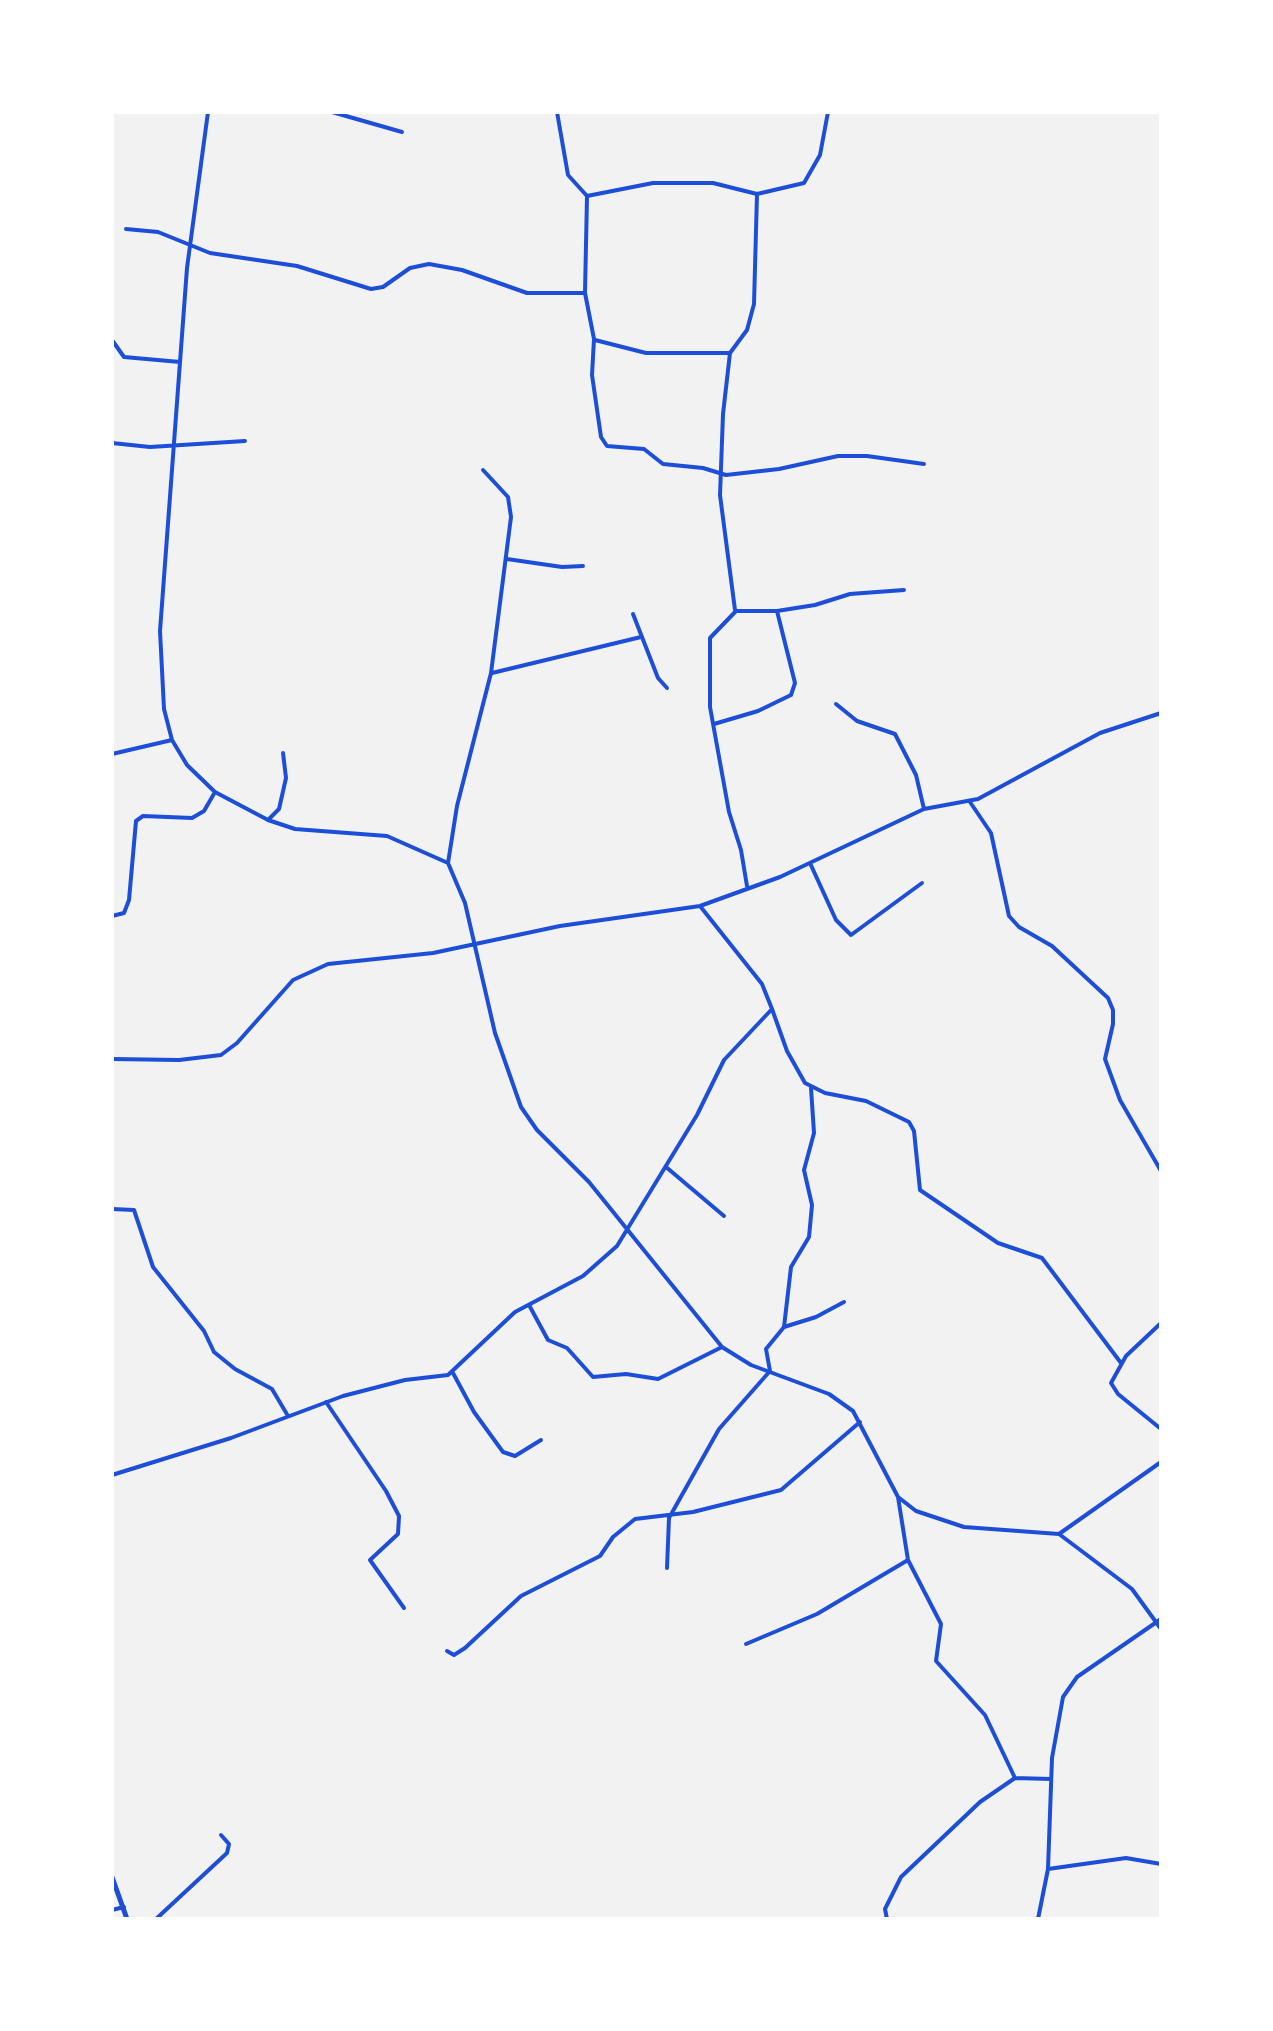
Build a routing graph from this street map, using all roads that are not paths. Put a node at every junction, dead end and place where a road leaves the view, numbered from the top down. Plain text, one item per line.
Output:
1 (208, 112) edge
2 (332, 112) edge
3 (557, 112) edge
4 (828, 112) edge
5 (402, 132) dead end
6 (757, 194) junction
7 (587, 196) junction
8 (126, 229) dead end
9 (190, 246) junction
10 (585, 293) junction
11 (594, 339) junction
12 (112, 340) edge
13 (730, 353) junction
14 (180, 362) junction
15 (245, 441) dead end
16 (112, 443) edge
17 (175, 445) junction
18 (924, 464) dead end
19 (483, 470) dead end
20 (720, 473) junction
21 (507, 559) junction
22 (583, 566) dead end
23 (904, 590) dead end
24 (736, 611) junction
25 (777, 611) junction
26 (633, 614) dead end
27 (641, 637) junction
28 (491, 673) junction
29 (667, 688) dead end
30 (836, 704) dead end
31 (1161, 713) edge
32 (714, 724) junction
33 (172, 740) junction
34 (283, 753) dead end
35 (112, 754) edge
36 (215, 792) junction
37 (970, 802) junction
38 (924, 809) junction
39 (268, 820) junction
40 (448, 863) junction
41 (810, 863) junction
42 (922, 883) dead end
43 (747, 887) junction
44 (700, 906) junction
45 (112, 916) edge
46 (474, 945) junction
47 (772, 1009) junction
48 (112, 1059) edge
49 (811, 1088) junction
50 (666, 1167) junction
51 (1161, 1171) edge
52 (112, 1209) edge
53 (724, 1216) dead end
54 (629, 1229) junction
55 (844, 1302) dead end
56 (529, 1305) junction
57 (1161, 1323) edge
58 (784, 1327) junction
59 (722, 1347) junction
60 (1121, 1363) junction
61 (770, 1371) junction
62 (453, 1373) junction
63 (326, 1402) junction
64 (288, 1416) junction
65 (860, 1422) junction
66 (1161, 1429) edge
67 (541, 1440) dead end
68 (1161, 1462) edge
69 (112, 1475) edge
70 (898, 1497) junction
71 (672, 1514) junction
72 (1059, 1534) junction
73 (908, 1560) junction
74 (667, 1568) dead end
75 (404, 1608) dead end
76 (1160, 1624) edge
77 (746, 1644) dead end
78 (447, 1651) dead end
79 (1015, 1778) junction
80 (1051, 1779) junction
81 (221, 1835) dead end
82 (1161, 1864) edge
83 (1048, 1869) junction
84 (112, 1877) edge
85 (124, 1907) junction
86 (112, 1910) edge
87 (127, 1919) edge
88 (156, 1919) edge
89 (887, 1919) edge
90 (1038, 1919) edge

1 - 9 street
2 - 5 street
3 - 7 street
4 - 6 street
6 - 7 street
6 - 13 street
7 - 10 street
8 - 9 street
9 - 10 street
9 - 14 street
10 - 11 street
11 - 13 street
11 - 20 street
12 - 14 street
13 - 20 street
14 - 17 street
15 - 17 street
16 - 17 street
17 - 33 street
18 - 20 street
19 - 21 street
20 - 24 street
21 - 22 street
21 - 28 street
23 - 25 street
24 - 25 street
24 - 32 street
25 - 32 street
26 - 27 street
27 - 28 street
27 - 29 street
28 - 40 street
30 - 38 street
31 - 37 street
32 - 43 street
33 - 35 street
33 - 36 street
34 - 39 street
36 - 39 street
36 - 45 street
37 - 38 street
37 - 51 street
38 - 41 street
39 - 40 street
40 - 46 street
41 - 42 street
41 - 43 street
43 - 44 street
44 - 46 street
44 - 47 street
46 - 48 street
46 - 54 street
47 - 49 street
47 - 50 street
49 - 58 street
49 - 60 street
50 - 53 street
50 - 54 street
52 - 64 street
54 - 56 street
54 - 59 street
55 - 58 street
56 - 59 street
56 - 62 street
57 - 60 street
58 - 61 street
59 - 61 street
60 - 66 street
61 - 65 street
61 - 71 street
62 - 63 street
62 - 67 street
63 - 64 street
63 - 75 street
64 - 69 street
65 - 70 street
65 - 71 street
68 - 72 street
70 - 72 street
70 - 73 street
71 - 74 street
71 - 78 street
72 - 76 street
73 - 77 street
73 - 79 street
76 - 80 street
79 - 80 street
79 - 89 street
80 - 83 street
81 - 88 street
82 - 83 street
83 - 90 street
84 - 85 main road
85 - 86 street
85 - 87 main road

